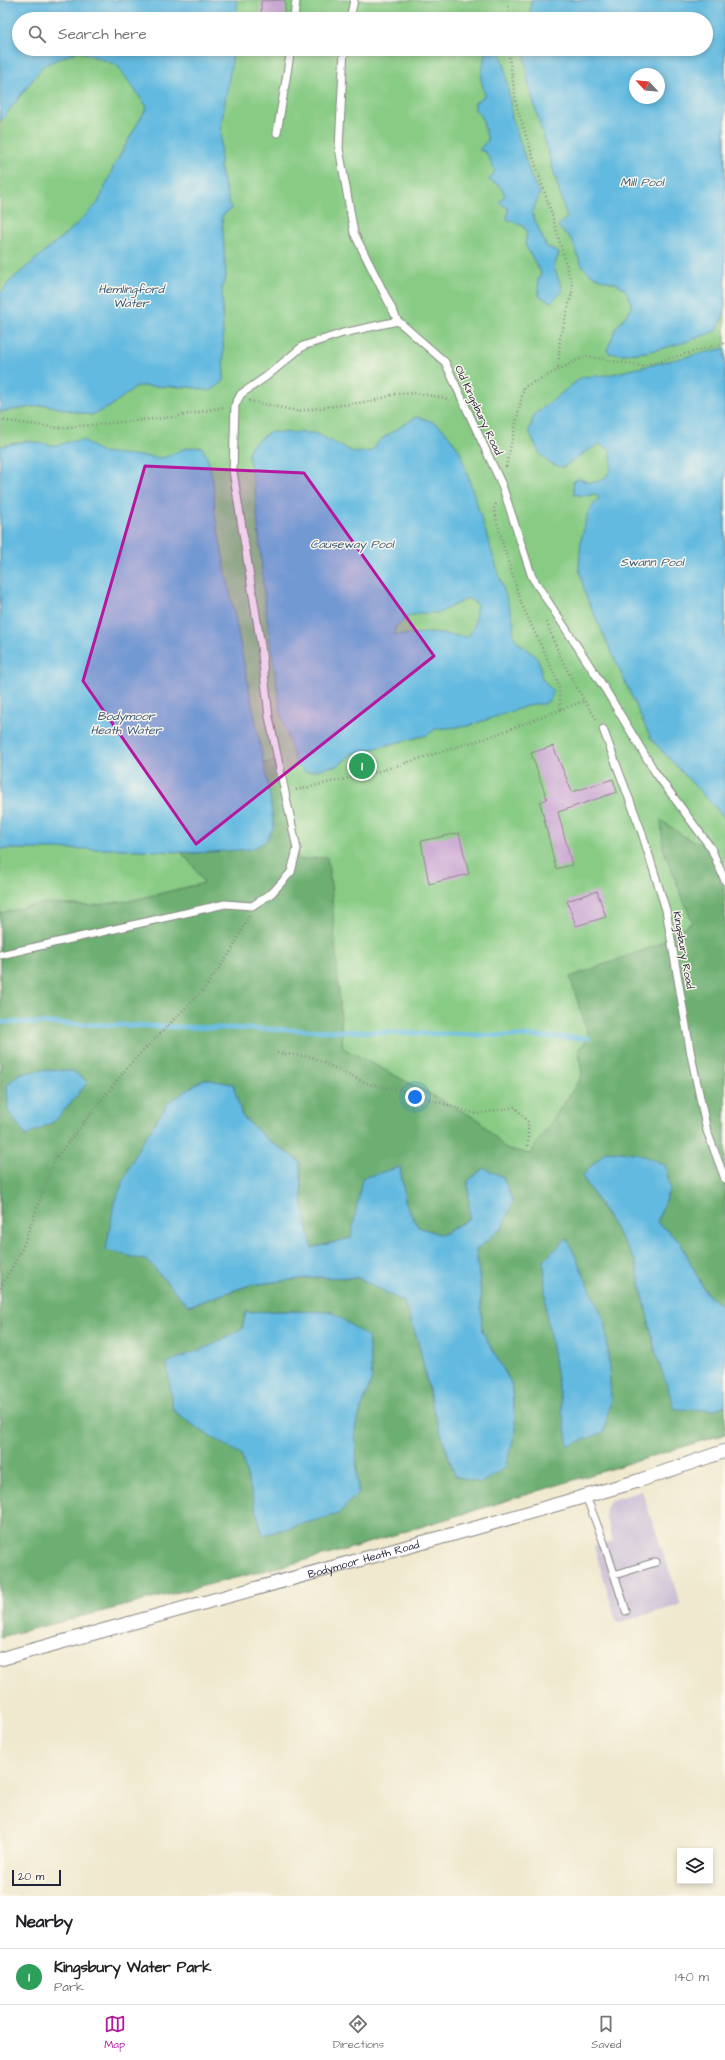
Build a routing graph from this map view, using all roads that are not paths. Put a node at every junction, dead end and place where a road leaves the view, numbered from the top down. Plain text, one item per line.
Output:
1 (296, 0) edge
2 (354, 0) edge
3 (295, 12) edge
4 (351, 12) edge
5 (290, 56) edge
6 (344, 56) edge
7 (277, 133) dead end
8 (398, 321) junction
9 (603, 729) road end
10 (725, 881) edge
11 (0, 955) edge
12 (725, 1179) edge
13 (725, 1451) edge
14 (586, 1496) junction
15 (656, 1562) dead end
16 (614, 1575) junction
17 (626, 1611) dead end
18 (0, 1659) edge

1 - 3 lane
2 - 4 lane
5 - 7 lane
6 - 8 lane, Old Kingsbury Road
8 - 10 lane, Old Kingsbury Road
8 - 11 lane
9 - 12 lane, Kingsbury Road
13 - 14 street, Bodymoor Heath Road
14 - 16 lane
14 - 18 street, Bodymoor Heath Road
15 - 16 lane
16 - 17 lane

